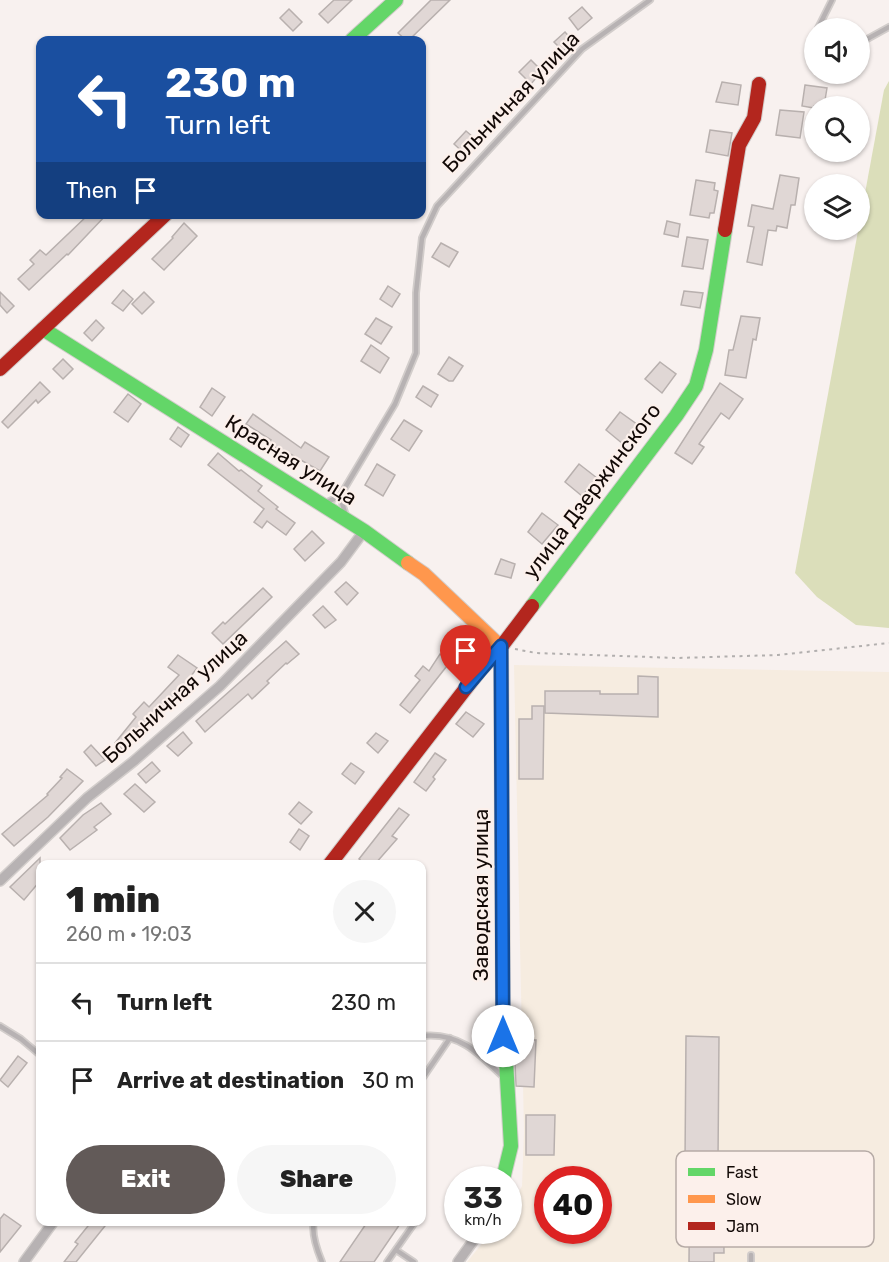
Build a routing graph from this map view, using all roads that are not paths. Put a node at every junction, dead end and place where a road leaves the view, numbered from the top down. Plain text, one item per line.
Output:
1 (396, 0) edge
2 (650, 0) edge
3 (831, 0) edge
4 (823, 18) edge
5 (889, 27) edge
6 (356, 36) edge
7 (870, 38) edge
8 (759, 84) dead end
9 (161, 219) edge
10 (43, 329) junction
11 (0, 369) edge
12 (340, 496) junction
13 (322, 505) junction
14 (347, 520) junction
15 (364, 531) junction
16 (501, 646) junction
17 (333, 860) edge
18 (0, 881) edge
19 (0, 1026) edge
20 (426, 1035) edge
21 (450, 1038) junction
22 (36, 1052) edge
23 (426, 1073) edge
24 (506, 1080) junction
25 (506, 1166) edge
26 (50, 1226) edge
27 (313, 1226) edge
28 (413, 1226) edge
29 (471, 1244) edge
30 (396, 1250) junction
31 (751, 1255) dead end
32 (24, 1262) edge
33 (322, 1262) edge
34 (387, 1262) edge
35 (414, 1262) edge
36 (458, 1262) edge
37 (751, 1262) edge

1 - 6 street
2 - 12 lane, Больничная улица
3 - 4 lane
5 - 7 lane
8 - 16 street, улица Дзержинского
9 - 10 street
10 - 11 street
10 - 13 street, Красная улица
12 - 13 lane
12 - 14 lane
13 - 14 street, Красная улица
14 - 15 street, Красная улица
15 - 16 street, Красная улица
15 - 18 street, Больничная улица
16 - 17 street, улица Дзержинского
16 - 24 street, Заводская улица
19 - 22 lane
20 - 21 lane
21 - 23 lane
21 - 24 lane
24 - 25 street, Заводская улица
26 - 32 street
27 - 33 lane
28 - 30 lane
29 - 36 street
30 - 34 lane
30 - 35 lane
31 - 37 lane

